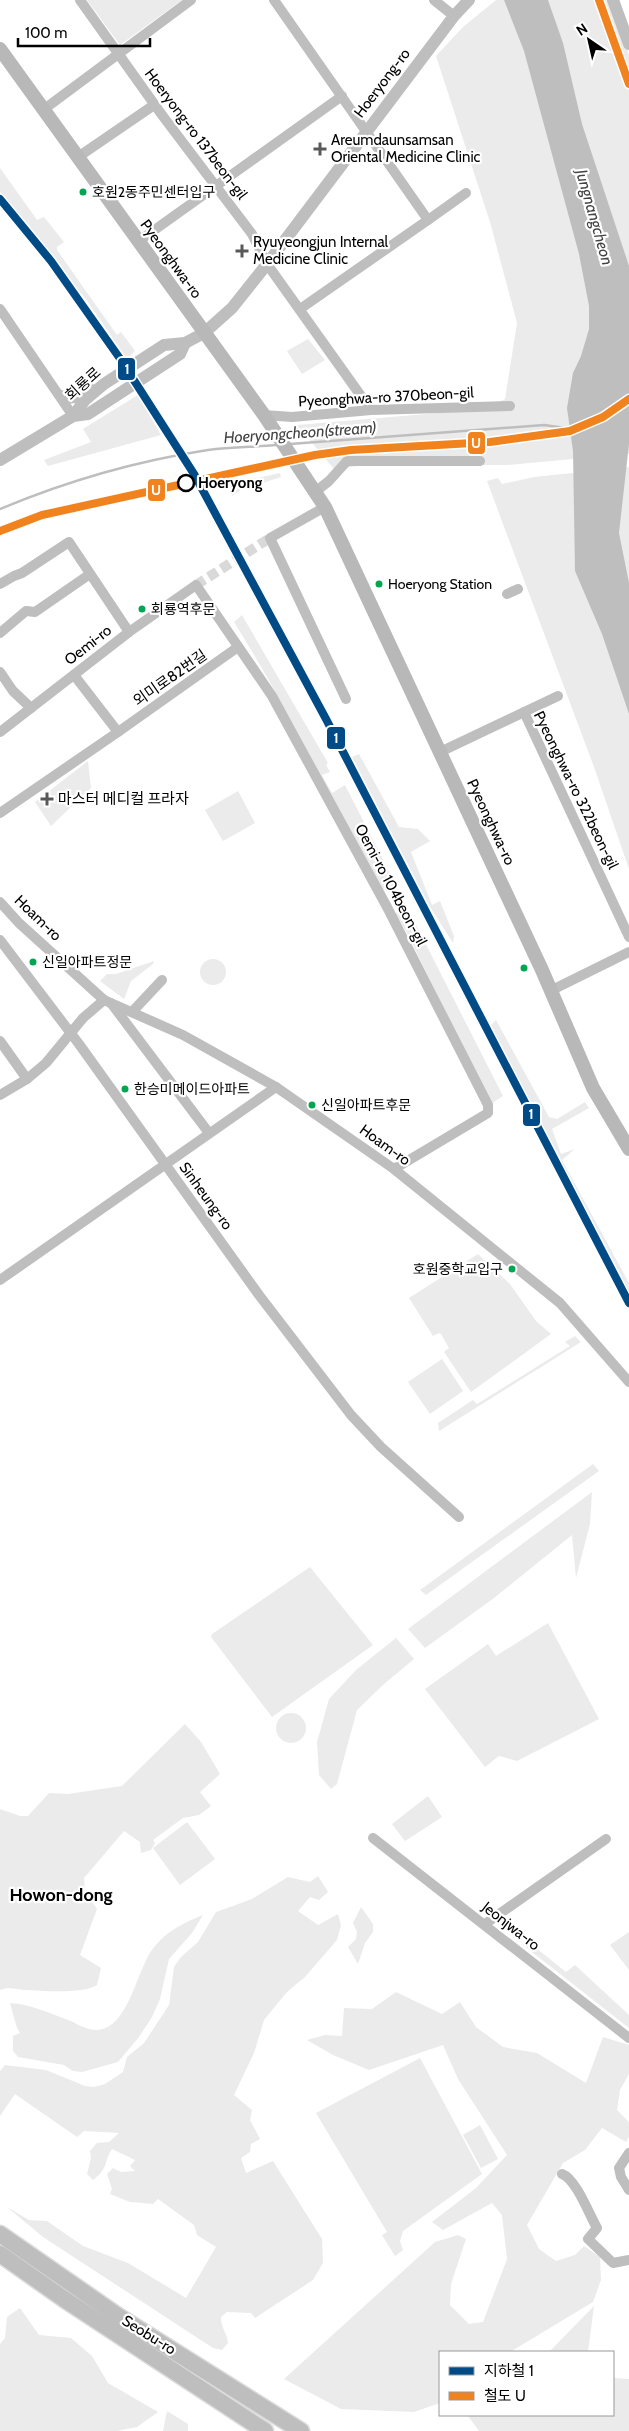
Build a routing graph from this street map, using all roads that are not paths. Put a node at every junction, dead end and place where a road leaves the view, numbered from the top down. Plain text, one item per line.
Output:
1 (80, 0) edge
2 (190, 0) edge
3 (274, 0) edge
4 (434, 0) edge
5 (469, 0) edge
6 (613, 0) edge
7 (454, 16) junction
8 (629, 44) edge
9 (0, 49) edge
10 (118, 55) junction
11 (342, 96) junction
12 (154, 105) junction
13 (44, 110) junction
14 (367, 130) junction
15 (78, 158) junction
16 (216, 187) junction
17 (466, 193) dead end
18 (428, 220) junction
19 (139, 242) junction
20 (267, 264) junction
21 (300, 309) junction
22 (1, 312) edge
23 (204, 333) junction
24 (185, 343) junction
25 (104, 384) junction
26 (58, 393) junction
27 (510, 406) dead end
28 (372, 410) junction
29 (264, 415) junction
30 (73, 416) junction
31 (0, 460) edge
32 (480, 461) dead end
33 (315, 492) junction
34 (325, 507) junction
35 (90, 574) junction
36 (0, 584) edge
37 (196, 585) joint
38 (518, 589) dead end
39 (507, 594) dead end
40 (129, 632) junction
41 (0, 633) edge
42 (238, 647) junction
43 (0, 672) edge
44 (74, 675) junction
45 (0, 688) edge
46 (13, 691) junction
47 (558, 696) dead end
48 (346, 699) dead end
49 (31, 708) junction
50 (524, 712) junction
51 (0, 732) edge
52 (118, 732) junction
53 (440, 752) junction
54 (0, 814) edge
55 (0, 902) edge
56 (629, 937) edge
57 (0, 940) edge
58 (629, 952) edge
59 (162, 980) dead end
60 (552, 990) junction
61 (107, 1001) junction
62 (132, 1012) junction
63 (70, 1033) junction
64 (0, 1043) edge
65 (27, 1079) junction
66 (276, 1086) junction
67 (0, 1095) edge
68 (209, 1133) junction
69 (629, 1150) edge
70 (164, 1164) junction
71 (394, 1169) junction
72 (0, 1280) edge
73 (629, 1382) edge
74 (459, 1516) dead end
75 (374, 1838) dead end
76 (606, 1839) dead end
77 (485, 1924) junction
78 (629, 2038) edge
79 (629, 2154) edge
80 (562, 2174) dead end
81 (629, 2190) edge
82 (0, 2234) edge
83 (0, 2254) edge
84 (629, 2260) edge
85 (265, 2431) edge
86 (301, 2431) edge

1 - 10 street, Hoeryong-ro 137beon-gil
2 - 10 street
3 - 11 street
4 - 7 street
5 - 7 street, Hoeryong-ro
6 - 8 street
7 - 14 street, Hoeryong-ro
9 - 13 main road, Pyeonghwa-ro
10 - 12 street, Hoeryong-ro 137beon-gil
10 - 13 street
11 - 14 street
11 - 16 street
12 - 15 street
12 - 16 street, Hoeryong-ro 137beon-gil
13 - 15 main road, Pyeonghwa-ro
14 - 18 street
14 - 20 street, Hoeryong-ro
15 - 19 main road, Pyeonghwa-ro
16 - 19 street
16 - 20 street, Hoeryong-ro 137beon-gil
17 - 18 street
18 - 21 street
19 - 23 main road, Pyeonghwa-ro
20 - 21 street, Hoeryong-ro 137beon-gil
20 - 23 street, Hoeryong-ro
21 - 28 street, Hoeryong-ro 137beon-gil
22 - 26 street
23 - 24 street, 회룡로
23 - 29 main road, Pyeonghwa-ro
24 - 25 street, 회룡로
24 - 30 street, 회룡로
25 - 26 street
25 - 30 street, 회룡로
26 - 30 street
27 - 28 street, Pyeonghwa-ro 370beon-gil
28 - 29 street, Pyeonghwa-ro 370beon-gil
29 - 33 main road, Pyeonghwa-ro
30 - 31 street
32 - 33 street
33 - 34 main road, Pyeonghwa-ro
34 - 48 street
34 - 53 main road, Pyeonghwa-ro
35 - 36 street
35 - 40 street
35 - 41 street
37 - 40 street, Oemi-ro
37 - 42 street, Oemi-ro 104beon-gil
38 - 39 street
40 - 44 street, Oemi-ro
42 - 52 street, 외미로82번길
42 - 71 street, Oemi-ro 104beon-gil
43 - 46 street
44 - 49 street, Oemi-ro
44 - 52 street
45 - 46 street
46 - 49 street
47 - 50 street
49 - 51 street, Oemi-ro
50 - 53 street, Pyeonghwa-ro 322beon-gil
50 - 56 street, Pyeonghwa-ro 322beon-gil
52 - 54 street, 외미로82번길
53 - 60 main road, Pyeonghwa-ro
55 - 61 street, Hoam-ro
57 - 63 street, Sinheung-ro
58 - 60 street
59 - 62 street
60 - 69 main road, Pyeonghwa-ro
61 - 62 street, Hoam-ro
61 - 63 street
61 - 68 street
62 - 66 street, Hoam-ro
63 - 65 street
63 - 70 street, Sinheung-ro
64 - 65 street
65 - 67 street
66 - 68 street
66 - 71 street, Hoam-ro
68 - 70 street
70 - 72 street
70 - 74 street, Sinheung-ro
71 - 73 street, Hoam-ro
75 - 77 street, Jeonjwa-ro
76 - 77 street
77 - 78 street, Jeonjwa-ro
79 - 81 street
80 - 84 street
82 - 86 highway, Seobu-ro
83 - 85 highway, Seobu-ro

